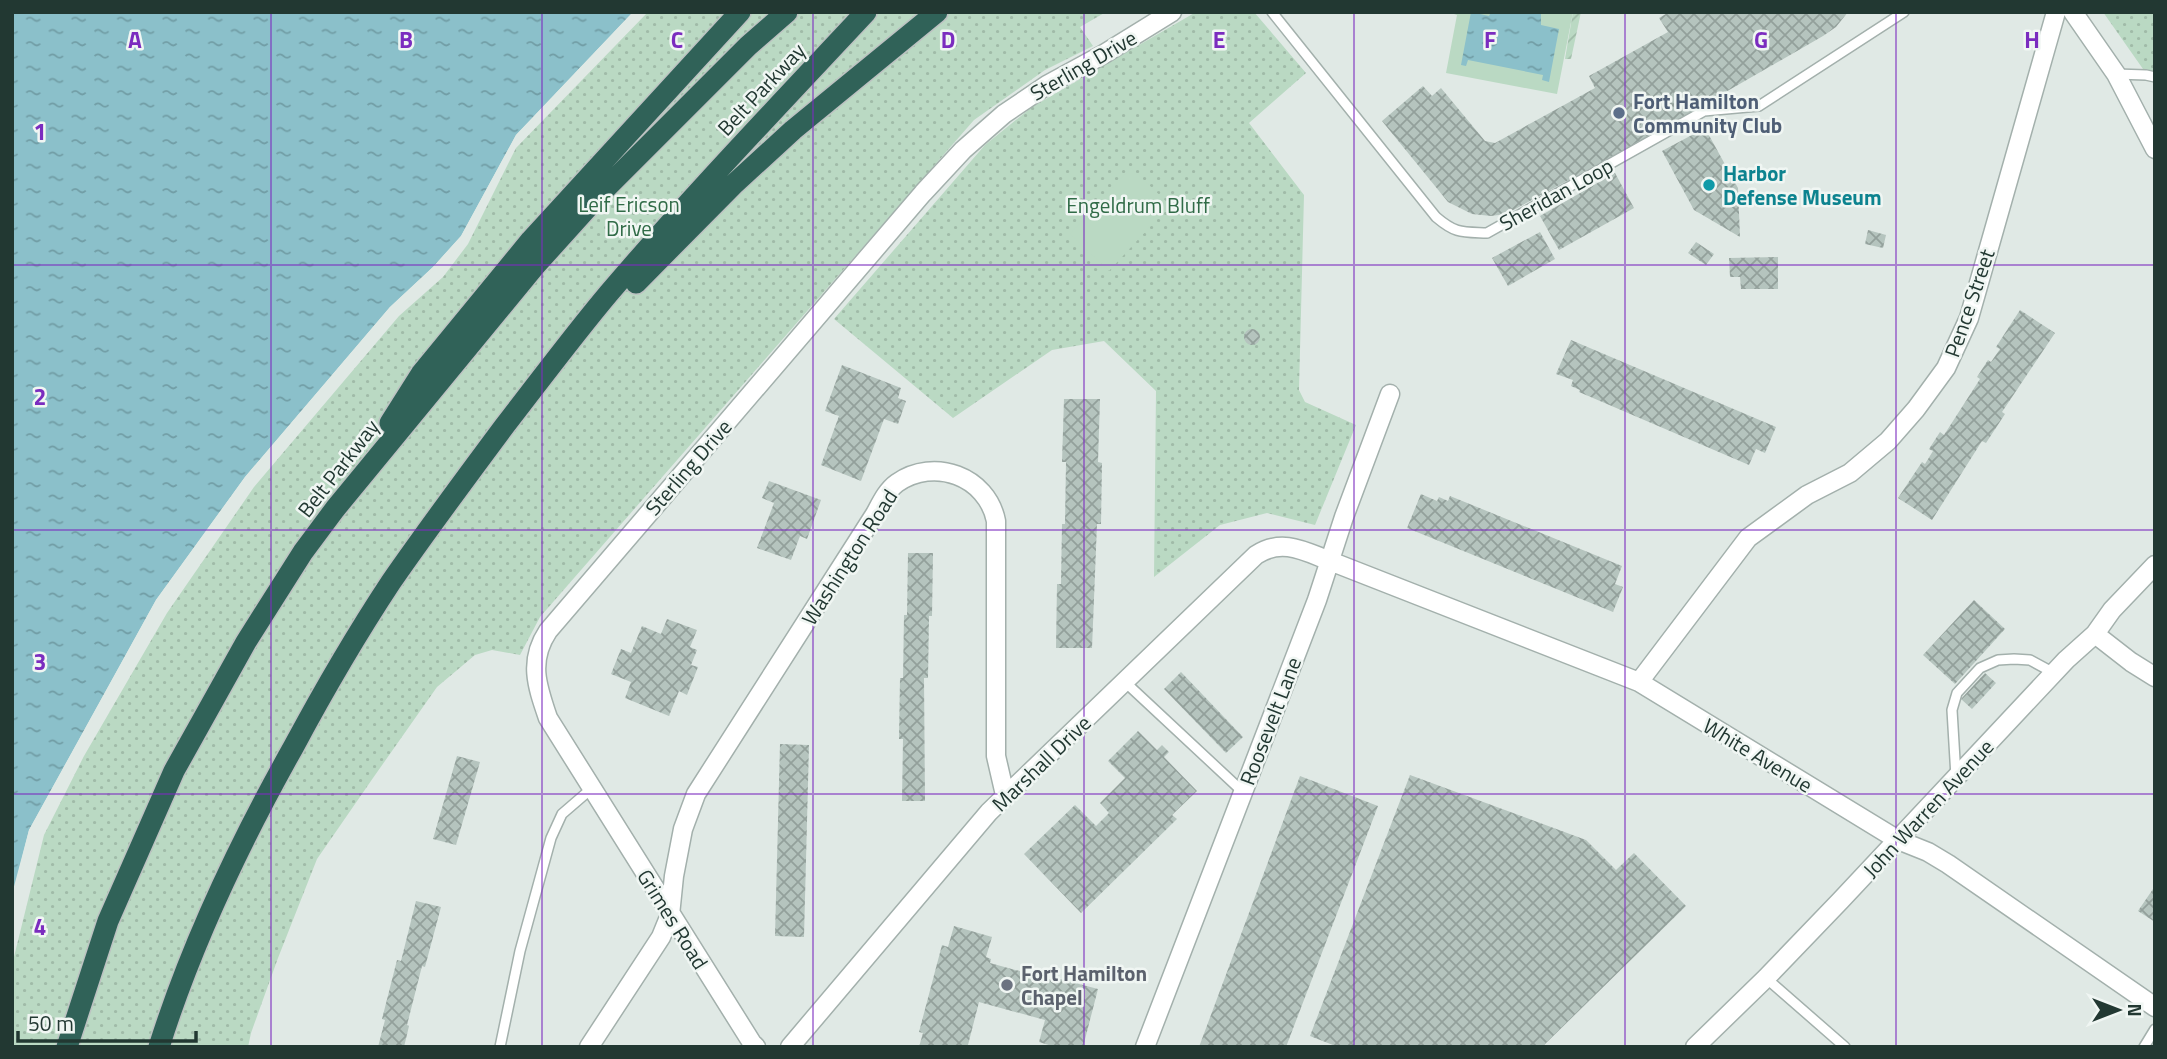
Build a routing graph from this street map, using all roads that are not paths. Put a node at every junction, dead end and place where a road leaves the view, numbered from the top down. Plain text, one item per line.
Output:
1 (740, 12) edge
2 (787, 12) edge
3 (866, 12) edge
4 (937, 12) edge
5 (1172, 12) edge
6 (1272, 12) edge
7 (1904, 12) edge
8 (2056, 12) edge
9 (2073, 12) edge
10 (2116, 74) junction
11 (2155, 77) edge
12 (2155, 149) edge
13 (1390, 394) dead end
14 (460, 485) junction
15 (335, 509) junction
16 (1331, 561) junction
17 (2155, 565) edge
18 (2095, 634) junction
19 (2054, 673) junction
20 (2155, 677) edge
21 (1125, 682) junction
22 (1639, 682) junction
23 (1956, 778) junction
24 (591, 789) junction
25 (1243, 792) junction
26 (1006, 795) junction
27 (1898, 840) junction
28 (670, 915) junction
29 (1766, 978) junction
30 (2155, 1007) edge
31 (2155, 1029) edge
32 (67, 1047) edge
33 (159, 1047) edge
34 (500, 1047) edge
35 (589, 1047) edge
36 (756, 1047) edge
37 (790, 1047) edge
38 (1145, 1047) edge
39 (1695, 1047) edge
40 (1845, 1047) edge
41 (2144, 1047) edge

1 - 15 highway
2 - 15 highway, Belt Parkway
3 - 14 highway, Belt Parkway
4 - 14 highway
5 - 24 street, Sterling Drive
6 - 7 lane, Sheridan Loop
8 - 22 street, Pence Street
9 - 10 street
10 - 11 lane
10 - 12 street
13 - 16 street, Roosevelt Lane
14 - 33 highway, Belt Parkway
15 - 32 highway, Belt Parkway
16 - 21 street, Marshall Drive
16 - 22 street, White Avenue
16 - 25 street, Roosevelt Lane
17 - 18 street, John Warren Avenue
18 - 19 street, John Warren Avenue
18 - 20 street
19 - 23 street, John Warren Avenue
19 - 23 lane
21 - 25 lane
21 - 26 street, Marshall Drive
22 - 27 street, White Avenue
23 - 27 street, John Warren Avenue
24 - 28 street, Grimes Road
24 - 34 lane
25 - 38 street, Roosevelt Lane
26 - 28 street, Washington Road
26 - 37 street, Marshall Drive
27 - 29 street, John Warren Avenue
27 - 30 street, White Avenue
28 - 35 street
28 - 36 street, Grimes Road
29 - 39 street, John Warren Avenue
29 - 40 lane
31 - 41 lane

